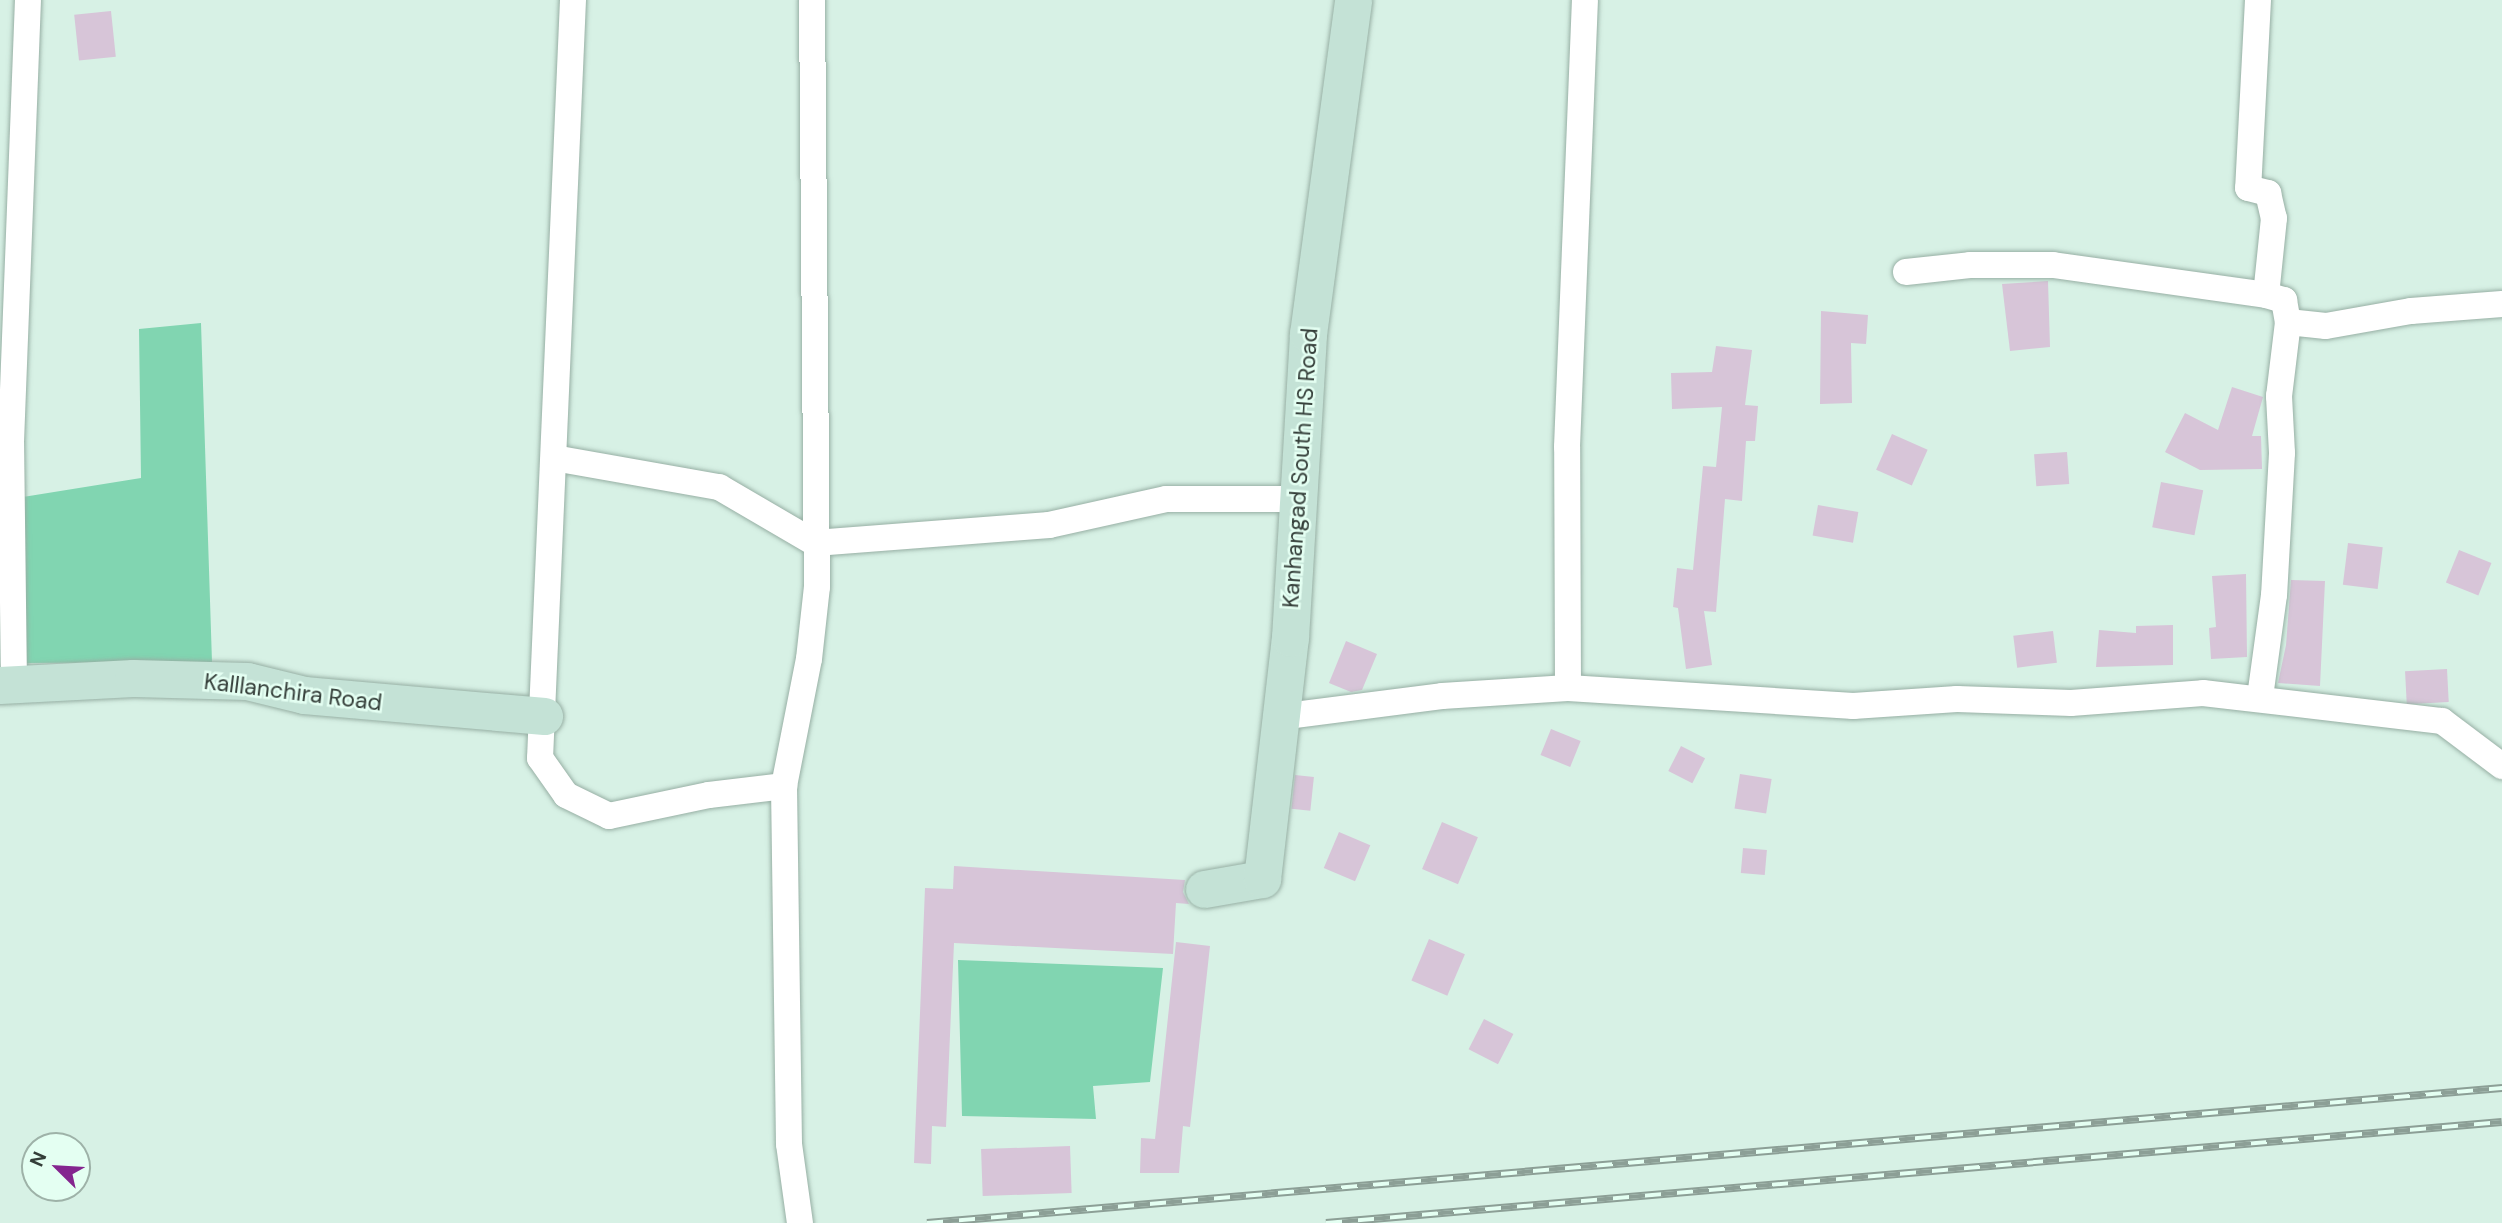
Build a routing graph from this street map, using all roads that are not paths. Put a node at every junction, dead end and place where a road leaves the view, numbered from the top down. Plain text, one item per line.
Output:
1 (28, 0) edge
2 (573, 0) edge
3 (812, 0) edge
4 (1353, 0) edge
5 (1585, 0) edge
6 (2258, 0) edge
7 (1906, 272) dead end
8 (2266, 295) junction
9 (2502, 304) edge
10 (2288, 322) junction
11 (554, 458) junction
12 (1295, 499) junction
13 (815, 543) junction
14 (7, 685) edge
15 (1568, 688) junction
16 (2260, 697) junction
17 (544, 716) junction
18 (1279, 717) junction
19 (2502, 766) edge
20 (784, 786) junction
21 (1203, 889) dead end
22 (800, 1223) edge

1 - 14 street
2 - 11 street
3 - 13 street
4 - 12 street, Kanhangad South HS Road
5 - 15 street
6 - 8 street
7 - 8 street
8 - 10 street
9 - 10 street
10 - 16 street
11 - 13 street
11 - 17 street
12 - 13 street
12 - 18 street, Kanhangad South HS Road
13 - 20 street
14 - 17 street, Kalllanchira Road
15 - 16 street
15 - 18 street
16 - 19 street
17 - 20 street
18 - 21 street, Kanhangad South HS Road
20 - 22 street

